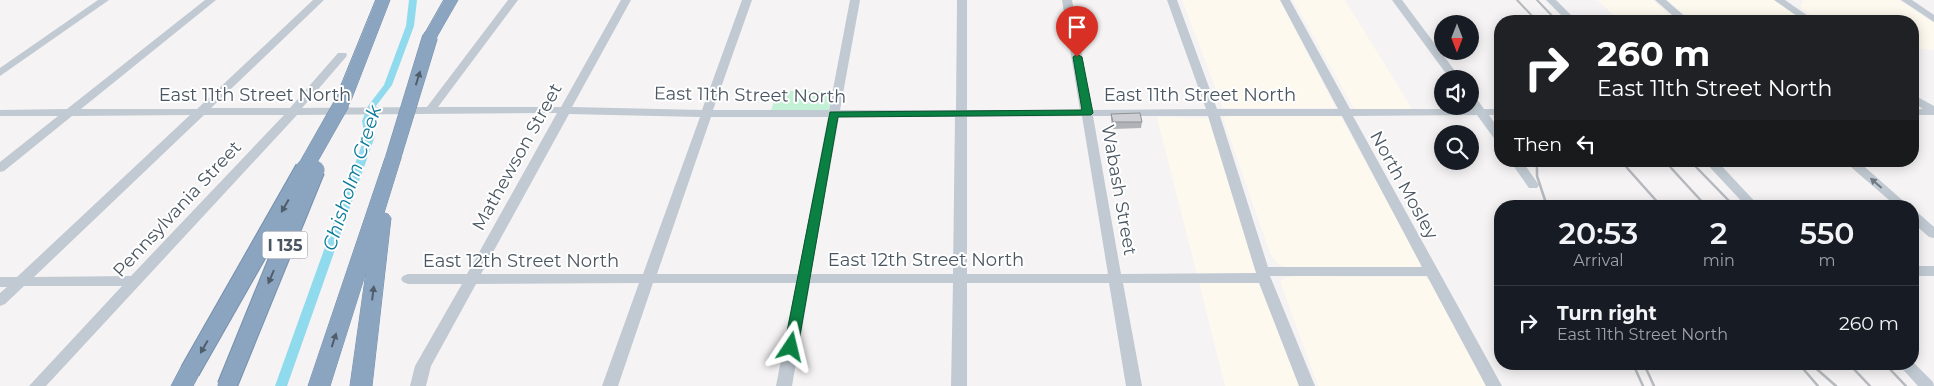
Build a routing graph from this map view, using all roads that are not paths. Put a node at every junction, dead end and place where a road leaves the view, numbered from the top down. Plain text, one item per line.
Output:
1 (104, 0) edge
2 (212, 0) edge
3 (319, 0) edge
4 (374, 0) edge
5 (383, 0) edge
6 (442, 0) edge
7 (451, 0) edge
8 (512, 0) edge
9 (626, 0) edge
10 (747, 0) edge
11 (855, 0) edge
12 (962, 0) edge
13 (1067, 0) edge
14 (1172, 0) edge
15 (1285, 0) edge
16 (1398, 0) edge
17 (1551, 0) edge
18 (1660, 0) edge
19 (1779, 0) edge
20 (1795, 0) edge
21 (1906, 0) edge
22 (1566, 15) edge
23 (1678, 15) edge
24 (1800, 15) edge
25 (1802, 15) edge
26 (1934, 18) edge
27 (430, 37) junction
28 (342, 55) dead end
29 (360, 56) junction
30 (1449, 70) edge
31 (0, 73) edge
32 (1919, 102) edge
33 (341, 108) junction
34 (1479, 109) edge
35 (565, 110) junction
36 (430, 111) junction
37 (293, 112) junction
38 (707, 112) junction
39 (1345, 112) junction
40 (1481, 112) junction
41 (1494, 112) edge
42 (1919, 112) edge
43 (1934, 112) edge
44 (0, 113) edge
45 (70, 113) junction
46 (200, 113) junction
47 (1088, 113) junction
48 (1213, 113) junction
49 (833, 114) junction
50 (961, 114) junction
51 (1494, 130) edge
52 (393, 158) junction
53 (1520, 167) edge
54 (1716, 167) edge
55 (1857, 167) edge
56 (0, 168) edge
57 (1533, 185) dead end
58 (1748, 200) edge
59 (1896, 200) edge
60 (1919, 221) edge
61 (1934, 234) edge
62 (1431, 271) junction
63 (1919, 271) edge
64 (1934, 271) edge
65 (1263, 275) junction
66 (961, 278) junction
67 (1117, 278) junction
68 (471, 279) junction
69 (648, 279) junction
70 (803, 279) junction
71 (408, 280) dead end
72 (134, 281) junction
73 (0, 282) edge
74 (21, 282) junction
75 (0, 302) edge
76 (1912, 370) edge
77 (186, 378) edge
78 (37, 386) edge
79 (227, 386) edge
80 (319, 386) edge
81 (361, 386) edge
82 (418, 386) edge
83 (610, 386) edge
84 (784, 386) edge
85 (960, 386) edge
86 (1134, 386) edge
87 (1307, 386) edge
88 (1494, 386) edge
89 (1928, 386) edge

1 - 31 street
2 - 45 street
3 - 46 street
4 - 29 highway
5 - 29 highway, I 135
6 - 27 highway
7 - 27 highway
8 - 36 street
9 - 35 street, Mathewson Street
10 - 38 street
11 - 49 street
12 - 50 street
13 - 47 street, Wabash Street
14 - 48 street
15 - 39 street, North Mosley
16 - 30 street
17 - 22 street
18 - 23 street
19 - 24 street
20 - 25 street
21 - 26 street
52 -> 27 highway, bridge
28 - 37 street, Pennsylvania Street
29 - 33 highway, I 135
32 - 43 street
33 - 36 street, East 11th Street North
33 - 37 street, East 11th Street North
33 -> 77 highway, bridge
33 -> 79 highway, I 135, bridge
34 - 40 street
35 - 36 street, East 11th Street North
35 - 38 street, East 11th Street North
35 - 68 street, Mathewson Street
37 - 46 street, East 11th Street North
37 - 72 street, Pennsylvania Street
38 - 49 street, East 11th Street North
38 - 69 street
39 - 40 street, East 11th Street North
39 - 48 street, East 11th Street North
39 - 62 street, North Mosley
40 - 41 street, East 11th Street North
40 - 51 street
42 - 43 street
44 - 45 street, East 11th Street North
45 - 46 street, East 11th Street North
45 - 56 street
46 - 74 street
47 - 48 street, East 11th Street North
47 - 50 street, East 11th Street North
47 - 67 street, Wabash Street
48 - 65 street
49 - 50 street, East 11th Street North
49 - 70 street
50 - 66 street
80 -> 52 highway
81 -> 52 highway
53 - 57 street
54 - 58 street
59 -> 55 street
60 - 61 street
62 - 65 street, East 12th Street North
62 - 88 street, North Mosley
63 - 64 street
65 - 67 street, East 12th Street North
65 - 87 street
66 - 67 street, East 12th Street North
66 - 70 street, East 12th Street North
66 - 85 street
67 - 86 street, Wabash Street
68 - 69 street, East 12th Street North
68 - 71 street, East 12th Street North
68 - 82 street, Mathewson Street
69 - 70 street, East 12th Street North
69 - 83 street
70 - 84 street
72 - 74 street
72 - 78 street, Pennsylvania Street
73 - 74 street
74 - 75 street
76 - 89 street

